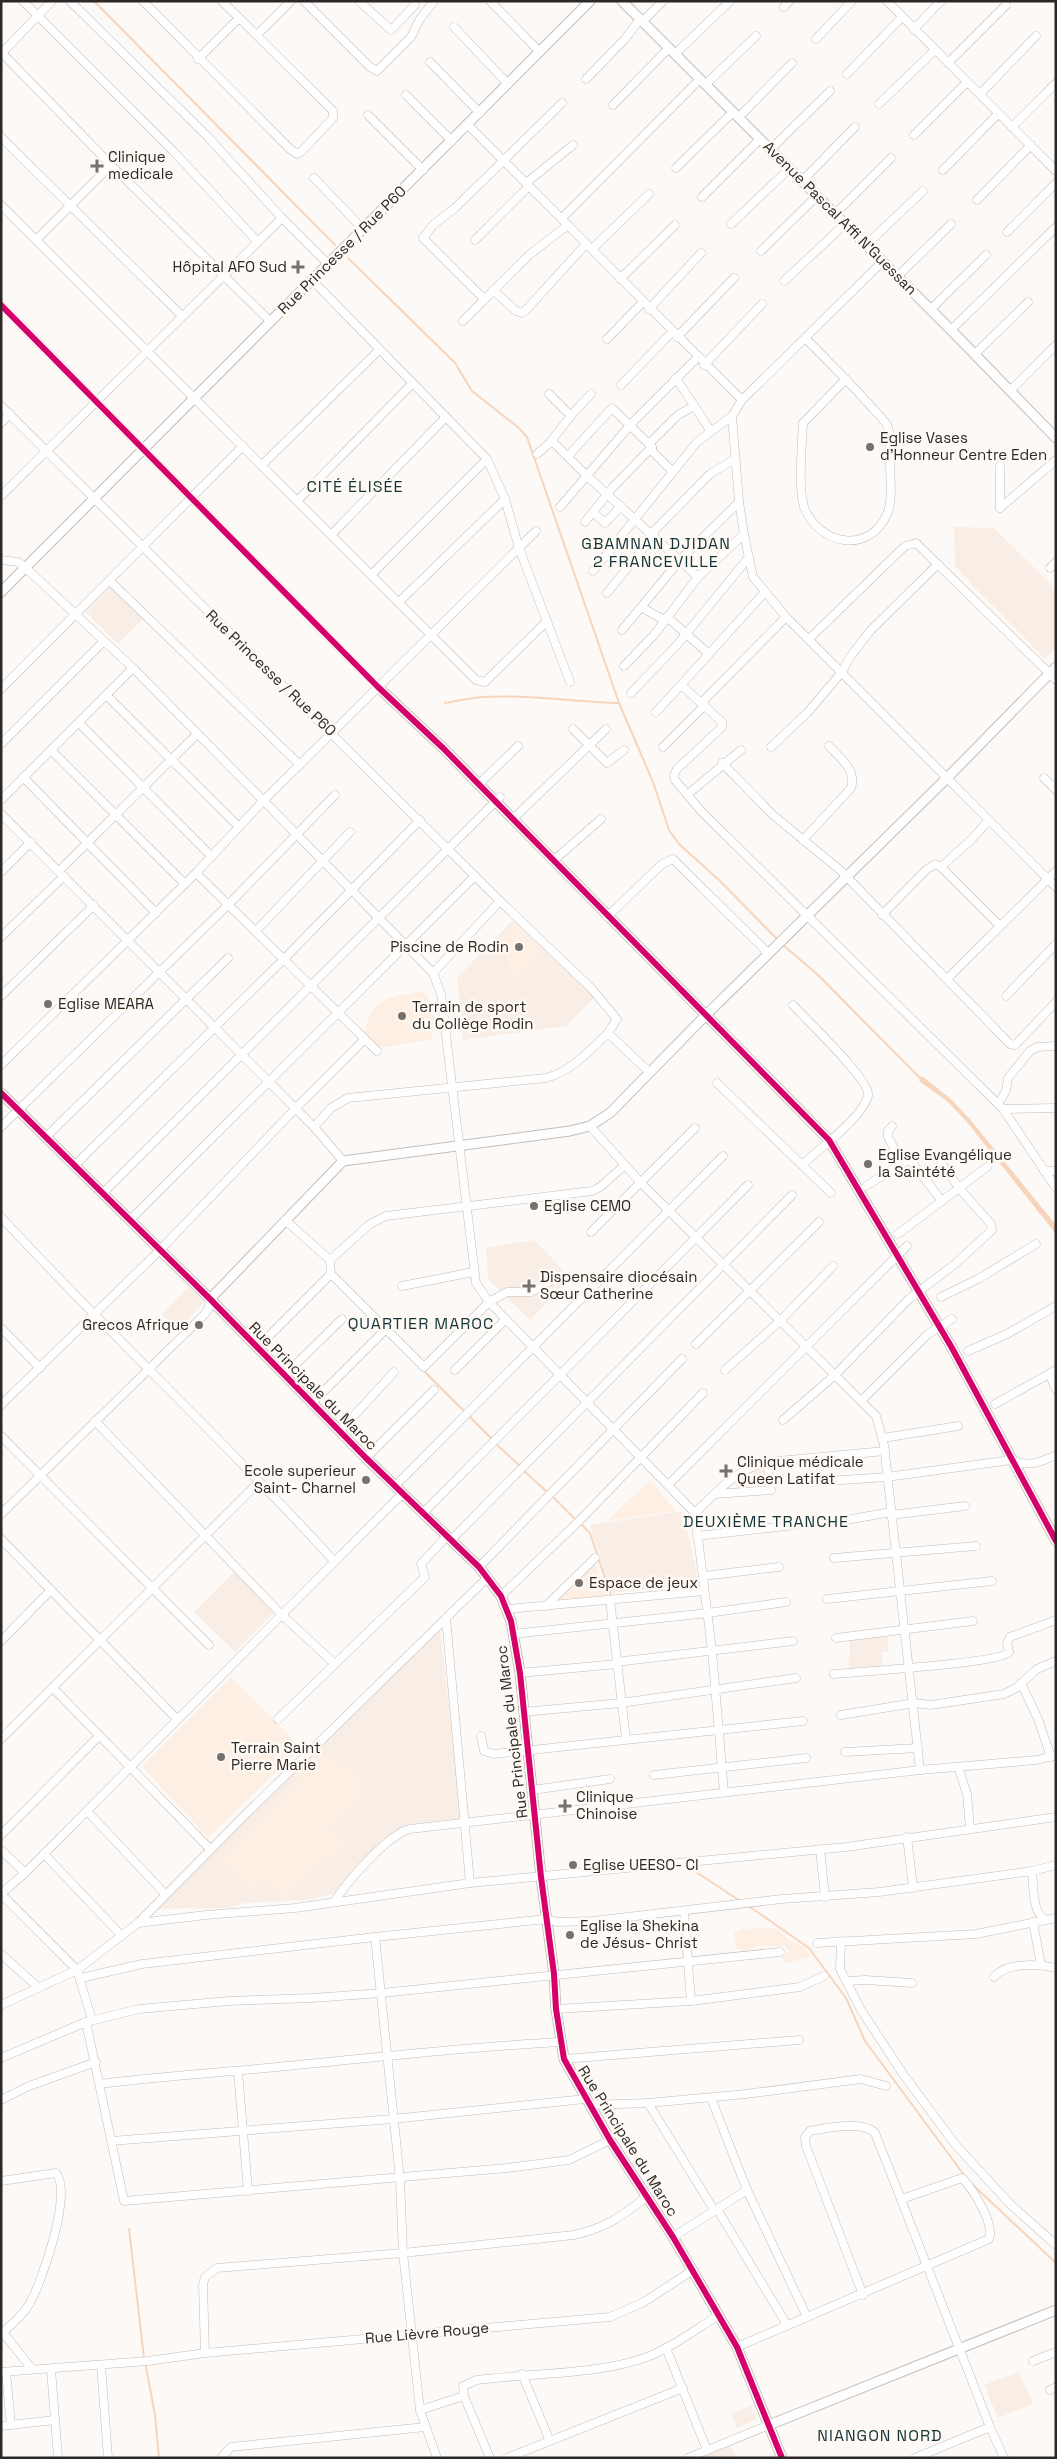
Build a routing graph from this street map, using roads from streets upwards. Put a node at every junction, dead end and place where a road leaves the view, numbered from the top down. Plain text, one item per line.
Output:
1 (23, 1) edge
2 (52, 1) edge
3 (70, 1) edge
4 (143, 1) edge
5 (222, 1) edge
6 (291, 1) edge
7 (304, 1) edge
8 (359, 1) edge
9 (372, 1) edge
10 (414, 1) edge
11 (434, 1) edge
12 (490, 1) edge
13 (590, 1) edge
14 (622, 1) edge
15 (663, 1) edge
16 (852, 1) edge
17 (887, 1) edge
18 (941, 1) edge
19 (729, 2) edge
20 (1006, 5) dead end
21 (366, 8) junction
22 (38, 16) junction
23 (902, 17) junction
24 (239, 18) junction
25 (641, 20) junction
26 (454, 27) dead end
27 (914, 29) junction
28 (257, 35) junction
29 (756, 36) dead end
30 (1036, 36) dead end
31 (816, 39) dead end
32 (934, 50) junction
33 (672, 51) junction
34 (540, 52) junction
35 (2, 53) edge
36 (198, 59) junction
37 (430, 62) dead end
38 (792, 63) dead end
39 (948, 63) junction
40 (847, 74) dead end
41 (586, 79) dead end
42 (703, 81) junction
43 (967, 82) junction
44 (1056, 83) edge
45 (508, 84) junction
46 (830, 91) dead end
47 (980, 94) junction
48 (406, 95) dead end
49 (562, 103) dead end
50 (879, 104) dead end
51 (613, 105) dead end
52 (480, 113) junction
53 (998, 114) junction
54 (368, 115) dead end
55 (736, 115) junction
56 (468, 125) junction
57 (1012, 126) junction
58 (855, 128) dead end
59 (914, 135) dead end
60 (1, 137) edge
61 (760, 139) junction
62 (452, 141) junction
63 (573, 145) dead end
64 (1031, 145) junction
65 (771, 149) junction
66 (891, 158) dead end
67 (503, 161) junction
68 (111, 165) junction
69 (676, 168) dead end
70 (790, 168) junction
71 (423, 170) junction
72 (943, 170) dead end
73 (1056, 170) edge
74 (314, 178) dead end
75 (802, 181) junction
76 (1056, 184) edge
77 (527, 185) junction
78 (923, 191) dead end
79 (649, 194) dead end
80 (817, 196) junction
81 (702, 197) dead end
82 (976, 200) dead end
83 (1, 205) edge
84 (70, 206) junction
85 (834, 214) junction
86 (282, 218) junction
87 (562, 218) junction
88 (731, 224) dead end
89 (845, 224) junction
90 (951, 224) dead end
91 (568, 225) junction
92 (675, 225) dead end
93 (1056, 228) edge
94 (364, 229) junction
95 (1007, 232) dead end
96 (36, 240) junction
97 (475, 240) dead end
98 (258, 242) junction
99 (866, 245) junction
100 (589, 247) junction
101 (761, 251) dead end
102 (701, 253) dead end
103 (986, 255) dead end
104 (882, 262) junction
105 (328, 264) junction
106 (222, 276) junction
107 (898, 276) junction
108 (734, 278) dead end
109 (620, 279) junction
110 (312, 280) junction
111 (784, 281) dead end
112 (493, 290) junction
113 (484, 299) junction
114 (643, 302) junction
115 (1028, 302) dead end
116 (762, 304) dead end
117 (1, 305) edge
118 (650, 309) junction
119 (931, 309) junction
120 (182, 316) junction
121 (270, 321) junction
122 (463, 321) dead end
123 (951, 330) junction
124 (674, 334) junction
125 (607, 339) dead end
126 (806, 339) junction
127 (1056, 345) edge
128 (379, 350) junction
129 (147, 352) junction
130 (975, 354) junction
131 (697, 358) junction
132 (704, 365) junction
133 (676, 378) junction
134 (846, 379) junction
135 (412, 384) junction
136 (621, 385) dead end
137 (1010, 391) junction
138 (549, 394) dead end
139 (591, 394) dead end
140 (194, 397) junction
141 (742, 400) junction
142 (98, 402) junction
143 (1, 406) edge
144 (694, 406) junction
145 (10, 414) junction
146 (571, 416) junction
147 (732, 416) junction
148 (446, 417) junction
149 (1, 423) edge
150 (630, 424) junction
151 (710, 430) junction
152 (1054, 431) edge
153 (551, 441) junction
154 (243, 446) junction
155 (650, 446) junction
156 (144, 449) junction
157 (47, 452) junction
158 (537, 454) dead end
159 (568, 456) junction
160 (487, 459) junction
161 (735, 459) junction
162 (1056, 460) edge
163 (262, 465) junction
164 (1000, 466) dead end
165 (673, 472) junction
166 (587, 476) junction
167 (608, 495) junction
168 (1, 496) edge
169 (94, 498) junction
170 (193, 498) junction
171 (505, 499) junction
172 (298, 500) junction
173 (739, 502) junction
174 (621, 506) junction
175 (560, 507) dead end
176 (593, 512) junction
177 (634, 518) junction
178 (585, 522) dead end
179 (536, 531) dead end
180 (332, 534) junction
181 (653, 534) junction
182 (744, 534) junction
183 (142, 547) junction
184 (519, 548) junction
185 (749, 557) junction
186 (680, 559) junction
187 (1, 560) edge
188 (938, 564) junction
189 (26, 568) junction
190 (593, 571) dead end
191 (372, 574) junction
192 (698, 577) junction
193 (110, 581) junction
194 (1, 592) edge
195 (765, 592) junction
196 (607, 593) dead end
197 (399, 602) junction
198 (643, 608) junction
199 (77, 614) junction
200 (786, 618) junction
201 (666, 619) junction
202 (547, 621) junction
203 (622, 630) dead end
204 (686, 633) junction
205 (431, 635) junction
206 (809, 639) junction
207 (104, 641) junction
208 (709, 654) junction
209 (624, 666) dead end
210 (134, 668) junction
211 (842, 672) junction
212 (1053, 673) edge
213 (570, 682) dead end
214 (681, 685) junction
215 (378, 687) junction
216 (1, 689) edge
217 (631, 693) dead end
218 (106, 695) junction
219 (704, 704) junction
220 (656, 712) dead end
221 (79, 723) junction
222 (573, 729) dead end
223 (606, 729) dead end
224 (333, 733) junction
225 (197, 734) junction
226 (1, 744) edge
227 (518, 746) dead end
228 (588, 746) junction
229 (829, 746) dead end
230 (662, 747) dead end
231 (771, 747) dead end
232 (51, 750) junction
233 (624, 750) dead end
234 (741, 750) dead end
235 (171, 759) junction
236 (722, 764) junction
237 (300, 765) junction
238 (24, 777) junction
239 (948, 778) junction
240 (1044, 778) dead end
241 (479, 784) junction
242 (143, 789) junction
243 (1056, 790) edge
244 (688, 794) junction
245 (335, 795) dead end
246 (498, 799) junction
247 (1, 800) edge
248 (263, 801) junction
249 (1, 814) edge
250 (115, 816) junction
251 (601, 818) dead end
252 (420, 820) junction
253 (513, 820) junction
254 (989, 820) junction
255 (239, 827) junction
256 (350, 832) dead end
257 (295, 834) junction
258 (803, 840) junction
259 (31, 842) junction
260 (88, 843) junction
261 (447, 848) junction
262 (212, 857) junction
263 (554, 862) junction
264 (323, 863) junction
265 (941, 868) junction
266 (1056, 871) edge
267 (1, 872) edge
268 (61, 873) junction
269 (196, 873) junction
270 (475, 876) junction
271 (846, 878) junction
272 (1048, 879) junction
273 (185, 884) junction
274 (1056, 887) edge
275 (351, 890) junction
276 (500, 901) junction
277 (228, 904) junction
278 (94, 905) junction
279 (156, 913) junction
280 (807, 915) junction
281 (882, 915) junction
282 (607, 917) junction
283 (378, 918) junction
284 (1000, 926) junction
285 (256, 931) junction
286 (1, 937) edge
287 (127, 941) junction
288 (1056, 944) edge
289 (406, 945) junction
290 (768, 953) junction
291 (228, 958) dead end
292 (284, 959) junction
293 (158, 973) junction
294 (433, 973) junction
295 (947, 979) junction
296 (311, 986) junction
297 (1, 996) edge
298 (1006, 996) dead end
299 (185, 1000) junction
300 (1056, 1002) edge
301 (793, 1005) dead end
302 (338, 1013) junction
303 (706, 1015) junction
304 (213, 1028) junction
305 (608, 1033) junction
306 (365, 1039) junction
307 (1056, 1046) edge
308 (377, 1051) dead end
309 (241, 1054) junction
310 (1, 1065) edge
311 (649, 1072) junction
312 (268, 1082) junction
313 (717, 1083) dead end
314 (453, 1088) junction
315 (1, 1093) edge
316 (1001, 1107) junction
317 (1056, 1108) edge
318 (18, 1109) junction
319 (294, 1109) junction
320 (590, 1126) junction
321 (892, 1126) dead end
322 (1, 1127) edge
323 (314, 1127) junction
324 (695, 1128) dead end
325 (46, 1137) junction
326 (829, 1140) junction
327 (458, 1146) junction
328 (723, 1156) dead end
329 (343, 1161) junction
330 (940, 1161) dead end
331 (902, 1163) junction
332 (75, 1165) junction
333 (625, 1165) junction
334 (802, 1165) junction
335 (987, 1167) dead end
336 (1044, 1171) junction
337 (1056, 1171) edge
338 (641, 1183) junction
339 (748, 1186) dead end
340 (866, 1186) dead end
341 (960, 1188) junction
342 (1056, 1188) edge
343 (103, 1193) junction
344 (831, 1193) dead end
345 (792, 1195) dead end
346 (942, 1201) junction
347 (466, 1207) junction
348 (669, 1210) junction
349 (4, 1220) edge
350 (130, 1220) junction
351 (285, 1220) junction
352 (819, 1222) dead end
353 (1, 1230) edge
354 (590, 1232) dead end
355 (898, 1234) dead end
356 (696, 1237) junction
357 (1036, 1244) dead end
358 (907, 1246) dead end
359 (160, 1250) junction
360 (898, 1256) junction
361 (330, 1260) junction
362 (724, 1265) junction
363 (833, 1266) dead end
364 (473, 1272) junction
365 (331, 1274) junction
366 (559, 1276) dead end
367 (402, 1286) dead end
368 (919, 1291) junction
369 (751, 1292) junction
370 (941, 1298) dead end
371 (210, 1299) junction
372 (489, 1302) junction
373 (1056, 1306) edge
374 (96, 1315) junction
375 (952, 1318) dead end
376 (342, 1319) dead end
377 (506, 1319) junction
378 (780, 1321) junction
379 (940, 1326) junction
380 (1, 1328) edge
381 (386, 1329) junction
382 (696, 1344) dead end
383 (533, 1346) junction
384 (258, 1347) junction
385 (807, 1347) junction
386 (968, 1351) dead end
387 (682, 1359) dead end
388 (40, 1368) junction
389 (148, 1369) junction
390 (455, 1370) dead end
391 (725, 1370) dead end
392 (394, 1372) dead end
393 (1052, 1372) edge
394 (561, 1373) junction
395 (285, 1375) junction
396 (835, 1375) junction
397 (1056, 1389) edge
398 (434, 1390) dead end
399 (703, 1393) dead end
400 (861, 1401) junction
401 (588, 1402) junction
402 (312, 1403) junction
403 (1, 1404) edge
404 (995, 1404) dead end
405 (783, 1420) dead end
406 (95, 1421) junction
407 (958, 1426) dead end
408 (615, 1430) junction
409 (340, 1431) junction
410 (1, 1436) edge
411 (883, 1438) junction
412 (885, 1451) junction
413 (1056, 1455) edge
414 (366, 1458) junction
415 (642, 1458) junction
416 (1011, 1460) junction
417 (767, 1462) junction
418 (41, 1475) junction
419 (887, 1477) junction
420 (259, 1482) junction
421 (814, 1482) dead end
422 (669, 1484) junction
423 (394, 1486) junction
424 (402, 1494) junction
425 (714, 1494) junction
426 (965, 1506) dead end
427 (423, 1513) junction
428 (695, 1513) junction
429 (891, 1513) junction
430 (1, 1514) edge
431 (815, 1521) dead end
432 (794, 1525) dead end
433 (206, 1535) junction
434 (696, 1536) junction
435 (449, 1538) junction
436 (1, 1539) edge
437 (1056, 1541) edge
438 (976, 1546) dead end
439 (894, 1551) junction
440 (596, 1558) dead end
441 (834, 1558) dead end
442 (334, 1562) junction
443 (479, 1567) junction
444 (779, 1567) dead end
445 (703, 1576) junction
446 (488, 1577) junction
447 (992, 1581) dead end
448 (152, 1588) junction
449 (51, 1590) junction
450 (704, 1590) junction
451 (899, 1590) junction
452 (501, 1596) junction
453 (827, 1599) dead end
454 (610, 1600) junction
455 (786, 1602) dead end
456 (546, 1606) junction
457 (508, 1610) junction
458 (708, 1613) junction
459 (283, 1616) junction
460 (446, 1618) junction
461 (1056, 1620) edge
462 (972, 1621) dead end
463 (613, 1624) junction
464 (905, 1628) junction
465 (513, 1634) junction
466 (2, 1638) edge
467 (836, 1638) dead end
468 (102, 1641) junction
469 (793, 1641) dead end
470 (209, 1645) dead end
471 (712, 1651) junction
472 (1056, 1661) edge
473 (617, 1663) junction
474 (335, 1664) junction
475 (909, 1667) junction
476 (520, 1673) junction
477 (834, 1674) dead end
478 (796, 1678) dead end
479 (1021, 1683) junction
480 (53, 1688) junction
481 (716, 1690) junction
482 (621, 1703) junction
483 (914, 1703) junction
484 (523, 1712) junction
485 (841, 1715) dead end
486 (177, 1718) junction
487 (278, 1719) dead end
488 (802, 1721) dead end
489 (719, 1731) junction
490 (2, 1736) edge
491 (99, 1736) junction
492 (481, 1736) dead end
493 (626, 1739) junction
494 (918, 1748) junction
495 (527, 1751) junction
496 (846, 1752) dead end
497 (1053, 1756) edge
498 (806, 1758) dead end
499 (722, 1766) junction
500 (130, 1767) junction
501 (958, 1767) junction
502 (920, 1770) junction
503 (654, 1775) dead end
504 (610, 1779) dead end
505 (532, 1790) junction
506 (724, 1792) junction
507 (87, 1811) junction
508 (535, 1815) junction
509 (1056, 1817) edge
510 (466, 1824) junction
511 (970, 1828) junction
512 (1, 1835) edge
513 (907, 1837) junction
514 (210, 1849) junction
515 (820, 1849) junction
516 (1, 1850) edge
517 (44, 1854) junction
518 (1056, 1865) edge
519 (1032, 1871) junction
520 (25, 1873) junction
521 (541, 1877) junction
522 (470, 1883) junction
523 (913, 1888) junction
524 (1, 1894) edge
525 (165, 1894) junction
526 (825, 1897) junction
527 (334, 1902) junction
528 (684, 1911) junction
529 (1056, 1918) edge
530 (546, 1919) junction
531 (1046, 1920) junction
532 (1034, 1922) junction
533 (138, 1923) junction
534 (122, 1936) junction
535 (376, 1937) junction
536 (841, 1941) junction
537 (817, 1943) dead end
538 (780, 1952) dead end
539 (1, 1954) edge
540 (689, 1961) junction
541 (1041, 1965) junction
542 (1056, 1968) edge
543 (76, 1970) junction
544 (554, 1974) junction
545 (824, 1976) dead end
546 (994, 1977) dead end
547 (81, 1978) junction
548 (847, 1981) junction
549 (912, 1983) dead end
550 (39, 1988) junction
551 (382, 1993) junction
552 (691, 2001) junction
553 (1, 2005) edge
554 (556, 2009) junction
555 (89, 2021) junction
556 (799, 2040) dead end
557 (560, 2042) junction
558 (388, 2057) junction
559 (1, 2058) edge
560 (564, 2059) junction
561 (96, 2062) junction
562 (238, 2071) junction
563 (100, 2084) junction
564 (886, 2086) dead end
565 (711, 2098) junction
566 (1, 2100) edge
567 (588, 2102) junction
568 (648, 2103) junction
569 (393, 2119) junction
570 (243, 2130) junction
571 (610, 2140) junction
572 (111, 2141) junction
573 (400, 2179) junction
574 (1, 2181) edge
575 (747, 2190) junction
576 (248, 2191) junction
577 (645, 2198) junction
578 (902, 2199) junction
579 (716, 2210) junction
580 (673, 2237) junction
581 (1056, 2246) edge
582 (403, 2253) junction
583 (929, 2266) junction
584 (693, 2270) junction
585 (863, 2294) junction
586 (1056, 2310) edge
587 (719, 2315) junction
588 (807, 2317) junction
589 (788, 2325) junction
590 (2, 2332) edge
591 (412, 2335) junction
592 (737, 2347) junction
593 (666, 2348) junction
594 (958, 2348) junction
595 (1056, 2352) edge
596 (205, 2354) junction
597 (1033, 2361) dead end
598 (101, 2365) junction
599 (51, 2369) junction
600 (32, 2370) junction
601 (4, 2372) edge
602 (522, 2374) junction
603 (683, 2388) junction
604 (464, 2396) junction
605 (420, 2410) junction
606 (55, 2420) junction
607 (11, 2425) junction
608 (769, 2425) junction
609 (1, 2426) edge
610 (425, 2427) junction
611 (990, 2427) junction
612 (549, 2440) junction
613 (707, 2450) junction
614 (58, 2458) edge
615 (108, 2458) edge
616 (221, 2458) edge
617 (437, 2458) edge
618 (490, 2458) edge
619 (506, 2458) edge
620 (688, 2458) edge
621 (782, 2458) edge
622 (915, 2458) edge
623 (1004, 2458) edge

1 - 22 street
2 - 22 street
3 - 86 street
4 - 36 street
5 - 24 street
6 - 28 street
7 - 11 street
8 - 21 street
9 - 21 street
10 - 21 street
12 - 34 street
13 - 34 street, Rue Princesse / Rue P60
14 - 25 street, Avenue Pascal Affi N'Guessan
15 - 25 street
16 - 31 street
17 - 23 street
18 - 27 street
19 - 33 street
20 - 39 street
22 - 35 street
22 - 98 street
23 - 27 street
23 - 40 street
24 - 28 street
24 - 36 street
25 - 33 street, Avenue Pascal Affi N'Guessan
25 - 41 street
26 - 45 street
27 - 32 street
28 - 36 street
29 - 42 street
30 - 47 street
32 - 39 street
32 - 50 street
33 - 42 street, Avenue Pascal Affi N'Guessan
33 - 51 street
34 - 45 street, Rue Princesse / Rue P60
35 - 68 street
37 - 52 street
38 - 55 street
39 - 43 street
42 - 55 street, Avenue Pascal Affi N'Guessan
42 - 87 street
43 - 47 street
43 - 59 street
44 - 57 street
45 - 52 street, Rue Princesse / Rue P60
46 - 65 street
47 - 53 street
48 - 62 street
49 - 67 street
52 - 56 street, Rue Princesse / Rue P60
53 - 57 street
53 - 72 street
54 - 71 street
55 - 61 street, Avenue Pascal Affi N'Guessan
55 - 69 street
56 - 62 street, Rue Princesse / Rue P60
56 - 67 street
57 - 64 street
58 - 75 street
60 - 84 street
61 - 65 street, Avenue Pascal Affi N'Guessan
61 - 81 street
62 - 71 street, Rue Princesse / Rue P60
63 - 77 street
64 - 73 street
64 - 82 street
65 - 70 street, Avenue Pascal Affi N'Guessan
66 - 85 street
67 - 77 street
67 - 113 street
68 - 84 street
68 - 106 street
70 - 75 street, Avenue Pascal Affi N'Guessan
70 - 88 street
71 - 94 street, Rue Princesse / Rue P60
74 - 94 street
75 - 80 street, Avenue Pascal Affi N'Guessan
76 - 95 street
77 - 87 street
77 - 97 street
78 - 99 street
79 - 100 street
80 - 85 street, Avenue Pascal Affi N'Guessan
80 - 101 street
83 - 96 street
84 - 96 street
84 - 120 street
85 - 89 street, Avenue Pascal Affi N'Guessan
86 - 98 street
86 - 105 street
87 - 91 street
89 - 99 street, Avenue Pascal Affi N'Guessan
89 - 111 street
90 - 107 street
91 - 100 street
91 - 112 street
92 - 109 street
93 - 123 street
94 - 105 street, Rue Princesse / Rue P60
96 - 129 street
98 - 106 street
99 - 104 street, Avenue Pascal Affi N'Guessan
100 - 109 street
100 - 112 street
102 - 118 street
103 - 119 street
104 - 107 street, Avenue Pascal Affi N'Guessan
104 - 126 street
105 - 110 street, Rue Princesse / Rue P60
106 - 120 street
106 - 121 street
107 - 119 street, Avenue Pascal Affi N'Guessan
108 - 124 street
109 - 114 street
110 - 121 street, Rue Princesse / Rue P60
110 - 128 street
112 - 113 street
113 - 122 street
114 - 118 street
114 - 125 street
115 - 130 street
116 - 132 street
117 - 142 street
118 - 124 street
119 - 123 street, Avenue Pascal Affi N'Guessan
120 - 129 street
121 - 140 street, Rue Princesse / Rue P60
123 - 130 street, Avenue Pascal Affi N'Guessan
124 - 131 street
124 - 136 street
126 - 134 street
126 - 141 street
127 - 137 street
128 - 135 street
128 - 163 street
129 - 140 street
129 - 142 street
130 - 137 street, Avenue Pascal Affi N'Guessan
131 - 132 street
131 - 133 street
132 - 141 street
133 - 144 street
133 - 150 street
134 - 134 street
135 - 148 street
135 - 172 street
137 - 152 street, Avenue Pascal Affi N'Guessan
138 - 146 street
139 - 146 street
140 - 154 street
140 - 156 street, Rue Princesse / Rue P60
141 - 147 street
142 - 156 street
142 - 157 street
143 - 145 street
144 - 151 street
144 - 155 street
145 - 149 street
145 - 157 street
146 - 153 street
147 - 151 street
147 - 161 street
148 - 160 street
148 - 180 street
150 - 155 street
150 - 159 street
150 - 166 street
151 - 165 street
153 - 158 street
153 - 159 street
154 - 163 street
154 - 170 street
155 - 165 street
155 - 167 street
156 - 169 street, Rue Princesse / Rue P60
156 - 170 street
157 - 168 street
157 - 169 street
159 - 166 street
160 - 171 street
160 - 191 street
161 - 173 street
161 - 181 street
162 - 164 street
163 - 172 street
165 - 177 street
166 - 167 street
166 - 175 street
167 - 174 street
167 - 176 street
169 - 183 street, Rue Princesse / Rue P60
169 - 189 street, Rue Princesse / Rue P60
170 - 183 street
170 - 215 street
171 - 184 street
171 - 197 street
172 - 180 street
173 - 182 street
173 - 186 street
174 - 176 street
174 - 177 street
176 - 178 street
177 - 181 street
177 - 190 street
179 - 184 street
180 - 191 street
181 - 186 street
181 - 196 street
182 - 185 street
182 - 192 street
183 - 193 street
183 - 224 street, Rue Princesse / Rue P60
184 - 202 street
184 - 205 street
185 - 195 street
185 - 204 street
186 - 192 street
186 - 198 street
187 - 189 street
188 - 206 street
188 - 211 street
188 - 212 street
189 - 194 street, Rue Princesse / Rue P60
189 - 199 street
191 - 197 street
192 - 201 street
193 - 199 street
193 - 237 street
195 - 200 street
195 - 208 street
197 - 205 street
198 - 201 street
198 - 203 street
199 - 207 street
199 - 216 street
200 - 206 street
200 - 219 street
201 - 204 street
201 - 209 street
202 - 205 street
202 - 213 street
204 - 208 street
204 - 217 street
205 - 215 street
206 - 211 street
207 - 210 street
207 - 226 street
208 - 214 street
210 - 218 street
210 - 225 street
211 - 231 street
211 - 239 street
212 - 239 street
214 - 219 street
214 - 220 street
215 - 224 street
215 - 241 street
218 - 221 street
218 - 235 street
219 - 230 street
219 - 244 street
221 - 232 street
221 - 242 street
222 - 228 street
223 - 228 street
224 - 237 street
224 - 252 street, Rue Princesse / Rue P60
225 - 235 street
225 - 248 street
227 - 241 street
228 - 233 street
228 - 253 street
229 - 258 street
232 - 238 street
232 - 250 street
234 - 236 street
235 - 242 street
235 - 255 street
236 - 244 street
236 - 258 street
237 - 248 street
238 - 247 street
238 - 260 street
239 - 254 street
239 - 271 street
240 - 243 street
241 - 246 street
242 - 250 street
242 - 262 street
244 - 280 street
245 - 257 street
246 - 253 street
246 - 261 street
248 - 255 street
248 - 257 street
249 - 259 street
250 - 260 street
250 - 273 street
251 - 263 street
252 - 261 street, Rue Princesse / Rue P60
252 - 275 street
253 - 263 street
254 - 265 street
254 - 272 street
255 - 262 street
256 - 264 street
257 - 264 street
257 - 277 street
258 - 271 street
259 - 267 street
259 - 268 street
260 - 268 street
260 - 279 street
261 - 270 street, Rue Princesse / Rue P60
261 - 283 street
262 - 269 street
263 - 282 street
264 - 275 street
264 - 285 street
265 - 281 street
265 - 284 street
266 - 272 street
268 - 278 street
268 - 286 street
269 - 273 street
269 - 277 street
270 - 276 street, Rue Princesse / Rue P60
270 - 289 street
271 - 280 street
271 - 281 street
272 - 274 street
272 - 284 street
273 - 279 street
275 - 283 street
275 - 292 street
276 - 294 street
276 - 305 street, Rue Princesse / Rue P60
277 - 285 street
277 - 293 street
278 - 287 street
278 - 297 street
279 - 287 street
280 - 290 street
280 - 316 street
281 - 295 street
282 - 290 street
282 - 303 street
283 - 289 street
283 - 296 street
284 - 295 street
285 - 292 street
287 - 293 street
287 - 310 street
288 - 298 street
289 - 294 street
289 - 302 street
290 - 303 street
291 - 299 street
292 - 296 street
292 - 304 street
293 - 299 street
293 - 318 street
294 - 314 street
295 - 300 street
296 - 302 street
296 - 309 street
299 - 304 street
299 - 325 street
301 - 326 street
302 - 306 street
302 - 312 street
303 - 311 street
303 - 326 street
304 - 309 street
304 - 332 street
305 - 311 street
305 - 314 street
306 - 308 street
306 - 319 street
307 - 316 street
309 - 312 street
309 - 343 street
311 - 320 street
312 - 319 street
312 - 350 street
313 - 334 street
314 - 323 street
314 - 327 street
315 - 318 street, Rue Principale du Maroc
316 - 317 street
316 - 336 street
318 - 322 street
318 - 325 street, Rue Principale du Maroc
319 - 323 street
319 - 359 street
320 - 327 street
320 - 333 street
321 - 331 street
323 - 329 street
324 - 338 street
325 - 332 street, Rue Principale du Maroc
326 - 334 street
326 - 360 street
327 - 329 street
327 - 347 street
328 - 348 street
329 - 351 street
330 - 341 street
331 - 340 street
331 - 346 street
332 - 343 street, Rue Principale du Maroc
333 - 338 street
333 - 347 street
334 - 344 street
335 - 341 street
336 - 337 street
336 - 342 street
338 - 348 street
338 - 354 street
339 - 356 street
341 - 346 street
341 - 368 street
343 - 350 street, Rue Principale du Maroc
345 - 362 street
346 - 355 street
347 - 361 street
347 - 364 street
348 - 356 street
348 - 383 street
349 - 353 street
349 - 374 street
350 - 359 street, Rue Principale du Maroc
351 - 361 street
351 - 371 street
352 - 369 street
356 - 362 street
356 - 394 street
357 - 370 street
358 - 360 street
359 - 371 street, Rue Principale du Maroc
359 - 374 street
360 - 368 street
360 - 385 street
361 - 365 street
362 - 369 street
362 - 401 street
363 - 378 street
364 - 367 street
364 - 372 street
365 - 381 street
365 - 384 street
366 - 372 street
368 - 379 street
368 - 396 street
369 - 378 street
369 - 382 street
371 - 384 street, Rue Principale du Maroc
371 - 389 street
372 - 377 street
372 - 381 street
373 - 386 street
374 - 388 street
374 - 389 street
375 - 379 street
376 - 395 street
377 - 383 street
377 - 390 street
378 - 385 street
378 - 391 street
379 - 400 street
379 - 416 street
380 - 388 street
381 - 402 street
383 - 394 street
383 - 423 street
384 - 395 street, Rue Principale du Maroc
385 - 396 street
385 - 422 street
387 - 408 street
388 - 403 street
389 - 406 street
389 - 420 street
392 - 409 street
393 - 397 street
393 - 404 street
394 - 401 street
394 - 427 street
395 - 402 street, Rue Principale du Maroc
396 - 400 street
396 - 405 street
398 - 414 street
399 - 415 street
400 - 411 street
401 - 408 street
401 - 435 street
402 - 409 street, Rue Principale du Maroc
406 - 418 street
406 - 433 street
407 - 411 street
408 - 415 street
408 - 443 street
409 - 414 street, Rue Principale du Maroc
410 - 418 street
411 - 412 street
412 - 417 street
412 - 419 street
413 - 416 street
414 - 423 street, Rue Principale du Maroc
415 - 422 street
415 - 452 street
416 - 419 street
416 - 437 street
417 - 425 street
417 - 425 street
418 - 430 street
418 - 448 street
419 - 421 street
419 - 429 street
420 - 433 street
420 - 442 street
422 - 428 street
423 - 424 street, Rue Principale du Maroc
424 - 427 street, Rue Principale du Maroc
424 - 442 street
425 - 428 street
426 - 429 street
427 - 435 street, Rue Principale du Maroc
428 - 434 street
429 - 431 street
429 - 439 street
432 - 434 street
433 - 448 street
433 - 459 street
434 - 445 street
435 - 443 street, Rue Principale du Maroc
435 - 474 street
436 - 449 street
438 - 439 street
439 - 441 street
439 - 451 street
440 - 456 street
442 - 459 street
443 - 446 street, Rue Principale du Maroc
444 - 445 street
445 - 450 street
446 - 452 street, Rue Principale du Maroc
446 - 460 street
447 - 451 street
448 - 468 street
448 - 470 street
449 - 466 street
449 - 468 street
450 - 454 street
450 - 458 street
451 - 453 street
451 - 464 street
452 - 457 street, Rue Principale du Maroc
454 - 456 street
454 - 463 street
455 - 458 street
456 - 457 street
457 - 465 street, Rue Principale du Maroc
458 - 463 street
458 - 471 street
459 - 474 street
459 - 486 street
460 - 510 street
460 - 514 street
461 - 475 street
462 - 464 street
463 - 465 street
463 - 473 street
464 - 467 street
464 - 475 street
465 - 476 street, Rue Principale du Maroc
468 - 480 street
468 - 486 street
469 - 471 street
471 - 473 street
471 - 481 street
472 - 479 street
473 - 476 street
473 - 482 street
474 - 487 street
475 - 477 street
475 - 483 street
476 - 484 street, Rue Principale du Maroc
478 - 481 street
479 - 483 street
479 - 497 street
480 - 490 street
480 - 491 street
481 - 482 street
481 - 489 street
482 - 484 street
482 - 493 street
483 - 485 street
483 - 494 street
484 - 495 street, Rue Principale du Maroc
486 - 500 street
488 - 489 street
489 - 493 street
489 - 499 street
491 - 500 street
491 - 512 street
492 - 495 street
493 - 495 street
494 - 496 street
494 - 502 street
495 - 505 street, Rue Principale du Maroc
497 - 501 street
498 - 499 street
499 - 503 street
499 - 506 street
500 - 507 street
500 - 514 street
501 - 502 street
501 - 511 street
502 - 506 street
504 - 505 street
505 - 508 street, Rue Principale du Maroc
506 - 508 street
507 - 517 street
507 - 525 street
508 - 510 street
508 - 521 street, Rue Principale du Maroc
509 - 511 street
510 - 522 street
510 - 527 street
511 - 513 street
513 - 515 street
513 - 523 street
514 - 525 street
515 - 521 street
515 - 526 street
516 - 520 street
517 - 520 street
517 - 534 street
518 - 519 street
519 - 523 street
519 - 531 street
520 - 524 street
521 - 522 street
521 - 530 street, Rue Principale du Maroc
522 - 527 street
523 - 526 street
524 - 543 street
525 - 533 street
526 - 528 street
527 - 533 street
528 - 530 street
528 - 540 street
529 - 531 street
530 - 535 street
530 - 544 street, Rue Principale du Maroc
531 - 532 street
532 - 536 street
532 - 541 street
533 - 534 street
534 - 543 street
535 - 547 street
535 - 551 street
536 - 537 street
536 - 548 street
538 - 540 street
539 - 550 street
540 - 544 street
540 - 552 street
541 - 542 street
541 - 546 street
543 - 547 street
543 - 550 street
544 - 551 street
544 - 554 street, Rue Principale du Maroc
545 - 552 street
547 - 555 street
548 - 549 street
548 - 581 street
550 - 553 street
551 - 555 street
551 - 558 street
552 - 554 street
554 - 557 street, Rue Principale du Maroc
555 - 559 street
555 - 561 street
556 - 560 street
557 - 558 street
557 - 560 street, Rue Principale du Maroc
558 - 562 street
558 - 569 street
560 - 567 street, Rue Principale du Maroc
561 - 563 street
561 - 566 street
562 - 563 street
562 - 570 street
563 - 572 street
564 - 565 street
565 - 568 street
565 - 575 street
567 - 568 street
567 - 569 street
567 - 571 street, Rue Principale du Maroc
568 - 579 street
569 - 570 street
569 - 573 street
570 - 572 street
570 - 576 street
571 - 573 street
571 - 577 street, Rue Principale du Maroc
572 - 576 street
573 - 576 street
573 - 582 street
574 - 590 street
575 - 579 street
575 - 588 street
577 - 580 street, Rue Principale du Maroc
577 - 582 street
578 - 583 street
578 - 583 street
578 - 585 street
579 - 580 street
579 - 589 street
580 - 584 street, Rue Principale du Maroc
582 - 591 street
582 - 596 street
583 - 585 street
583 - 594 street
584 - 587 street, Rue Principale du Maroc
584 - 591 street, Rue Lièvre Rouge
585 - 588 street
586 - 594 street
587 - 592 street, Rue Principale du Maroc
587 - 593 street
588 - 589 street
589 - 592 street
590 - 600 street
591 - 596 street, Rue Lièvre Rouge
591 - 605 street
592 - 608 street, Rue Principale du Maroc
593 - 602 street
593 - 603 street
594 - 608 street
594 - 611 street
595 - 597 street
596 - 598 street, Rue Lièvre Rouge
598 - 599 street, Rue Lièvre Rouge
598 - 615 street
599 - 600 street, Rue Lièvre Rouge
599 - 606 street
600 - 601 street, Rue Lièvre Rouge
601 - 607 street
602 - 604 street
602 - 612 street
603 - 612 street
603 - 613 street
604 - 605 street
604 - 618 street
605 - 610 street
606 - 607 street
606 - 614 street
607 - 609 street
608 - 613 street
608 - 621 street, Rue Principale du Maroc
610 - 616 street
610 - 617 street
611 - 622 street
611 - 623 street
612 - 619 street
613 - 620 street

